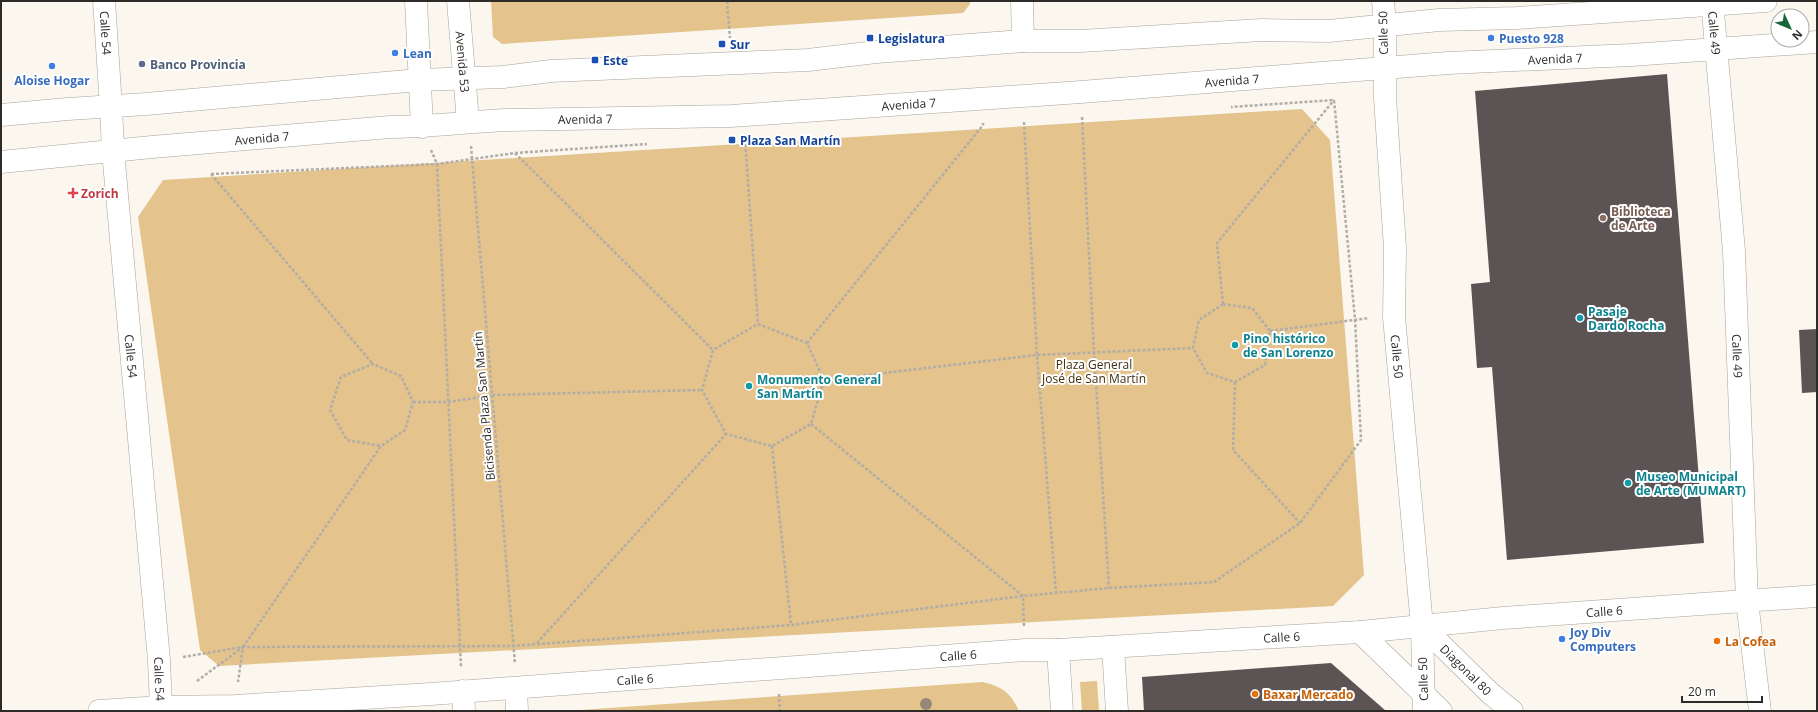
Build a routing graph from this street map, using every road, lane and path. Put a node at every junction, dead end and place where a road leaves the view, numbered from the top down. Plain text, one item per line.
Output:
1 (104, 1) edge
2 (416, 1) edge
3 (458, 1) edge
4 (727, 1) edge
5 (1022, 1) edge
6 (1383, 1) edge
7 (1766, 1) edge
8 (1712, 3) edge
9 (1385, 24) junction
10 (730, 39) dead end
11 (1023, 41) junction
12 (1817, 42) edge
13 (1715, 49) junction
14 (1384, 68) junction
15 (464, 78) junction
16 (419, 80) junction
17 (1081, 92) junction
18 (982, 99) junction
19 (1334, 100) junction
20 (112, 107) junction
21 (1224, 108) dead end
22 (1, 115) edge
23 (1090, 117) dead end
24 (1074, 118) dead end
25 (1082, 118) junction
26 (468, 122) junction
27 (1024, 122) junction
28 (1032, 122) dead end
29 (1018, 123) dead end
30 (983, 125) junction
31 (990, 125) dead end
32 (976, 126) dead end
33 (422, 127) junction
34 (737, 138) dead end
35 (650, 144) dead end
36 (113, 151) junction
37 (515, 153) junction
38 (472, 159) junction
39 (1, 162) edge
40 (437, 164) junction
41 (1223, 304) junction
42 (1394, 317) junction
43 (1355, 318) junction
44 (758, 324) junction
45 (1270, 331) junction
46 (807, 343) junction
47 (1193, 348) junction
48 (713, 350) junction
49 (1094, 352) junction
50 (1037, 355) junction
51 (373, 364) junction
52 (824, 380) junction
53 (1235, 382) junction
54 (702, 390) junction
55 (492, 395) junction
56 (413, 402) junction
57 (449, 402) junction
58 (811, 424) junction
59 (726, 434) junction
60 (381, 446) junction
61 (772, 446) junction
62 (1300, 523) junction
63 (1109, 588) junction
64 (1056, 593) junction
65 (1022, 596) junction
66 (1817, 596) edge
67 (1747, 601) junction
68 (791, 625) junction
69 (1422, 626) junction
70 (1360, 632) junction
71 (537, 643) junction
72 (513, 646) junction
73 (459, 647) junction
74 (1113, 647) junction
75 (243, 648) junction
76 (1025, 650) junction
77 (1058, 650) junction
78 (159, 660) junction
79 (192, 684) dead end
80 (516, 688) junction
81 (778, 689) dead end
82 (463, 701) edge
83 (1424, 703) edge
84 (232, 709) edge
85 (160, 710) edge
86 (99, 711) edge
87 (517, 711) edge
88 (780, 711) edge
89 (1062, 711) edge
90 (1117, 711) edge
91 (1441, 711) edge
92 (1512, 711) edge
93 (1760, 711) edge

1 - 20 main road, Calle 54
2 - 16 main road
3 - 15 main road, Avenida 53
4 - 10 path
5 - 11 main road
6 - 9 main road, Calle 50
7 - 8 main road
8 - 9 main road
8 - 13 main road, Calle 49
9 - 11 main road
9 - 14 main road, Calle 50
11 - 15 main road
12 - 13 main road, Avenida 7
13 - 14 main road, Avenida 7
13 - 67 main road, Calle 49
14 - 17 main road, Avenida 7
14 - 42 main road, Calle 50
15 - 16 main road
15 - 26 main road, Avenida 53
16 - 20 main road
16 - 33 main road
17 - 18 main road, Avenida 7
17 - 25 path
18 - 26 main road, Avenida 7
18 - 30 path
19 - 21 path
19 - 41 path
19 - 43 path
20 - 22 main road
20 - 36 main road, Calle 54
23 - 25 path
24 - 25 path
25 - 49 path
26 - 33 main road, Avenida 7
26 - 38 path, Bicisenda Plaza San Martín
27 - 28 path
27 - 29 path
27 - 50 path
30 - 31 path
30 - 32 path
30 - 46 path
33 - 36 main road, Avenida 7
33 - 40 path
34 - 44 path
35 - 37 path
36 - 39 main road, Avenida 7
36 - 78 main road, Calle 54
37 - 38 path
37 - 48 path
38 - 40 path
38 - 55 path, Bicisenda Plaza San Martín
40 - 51 path
40 - 57 path
41 - 45 path
41 - 47 path
42 - 43 path
42 - 69 main road, Calle 50
43 - 45 path
43 - 62 path
44 - 46 path
44 - 48 path
45 - 53 path
46 - 52 path
47 - 49 path
47 - 53 path
48 - 54 path
49 - 50 path
49 - 63 path
50 - 52 path
50 - 64 path
51 - 56 path
51 - 60 path
52 - 58 path
53 - 62 path
54 - 55 path
54 - 59 path
55 - 57 path
55 - 72 path, Bicisenda Plaza San Martín
56 - 57 path
56 - 60 path
57 - 73 path
58 - 61 path
58 - 65 path
59 - 61 path
59 - 71 path
60 - 75 path
61 - 68 path
62 - 63 path
63 - 64 path
64 - 65 path
65 - 68 path
65 - 76 path
66 - 67 main road, Calle 6
67 - 69 main road, Calle 6
67 - 93 main road, Calle 49
68 - 71 path
69 - 70 main road, Calle 6
69 - 83 main road, Calle 50
69 - 92 main road, Diagonal 80
70 - 74 main road, Calle 6
70 - 83 main road
71 - 72 path
72 - 73 path
72 - 80 path, Bicisenda Plaza San Martín
73 - 75 path
73 - 82 path
74 - 77 main road, Calle 6
74 - 90 main road
75 - 78 path
75 - 79 path
75 - 84 path
76 - 77 main road, Calle 6
76 - 80 main road, Calle 6
77 - 89 main road
78 - 85 main road, Calle 54
80 - 82 main road, Calle 6
80 - 87 main road
81 - 88 path
82 - 84 main road, Calle 6
83 - 91 main road
84 - 85 main road, Calle 6
85 - 86 main road, Calle 6

